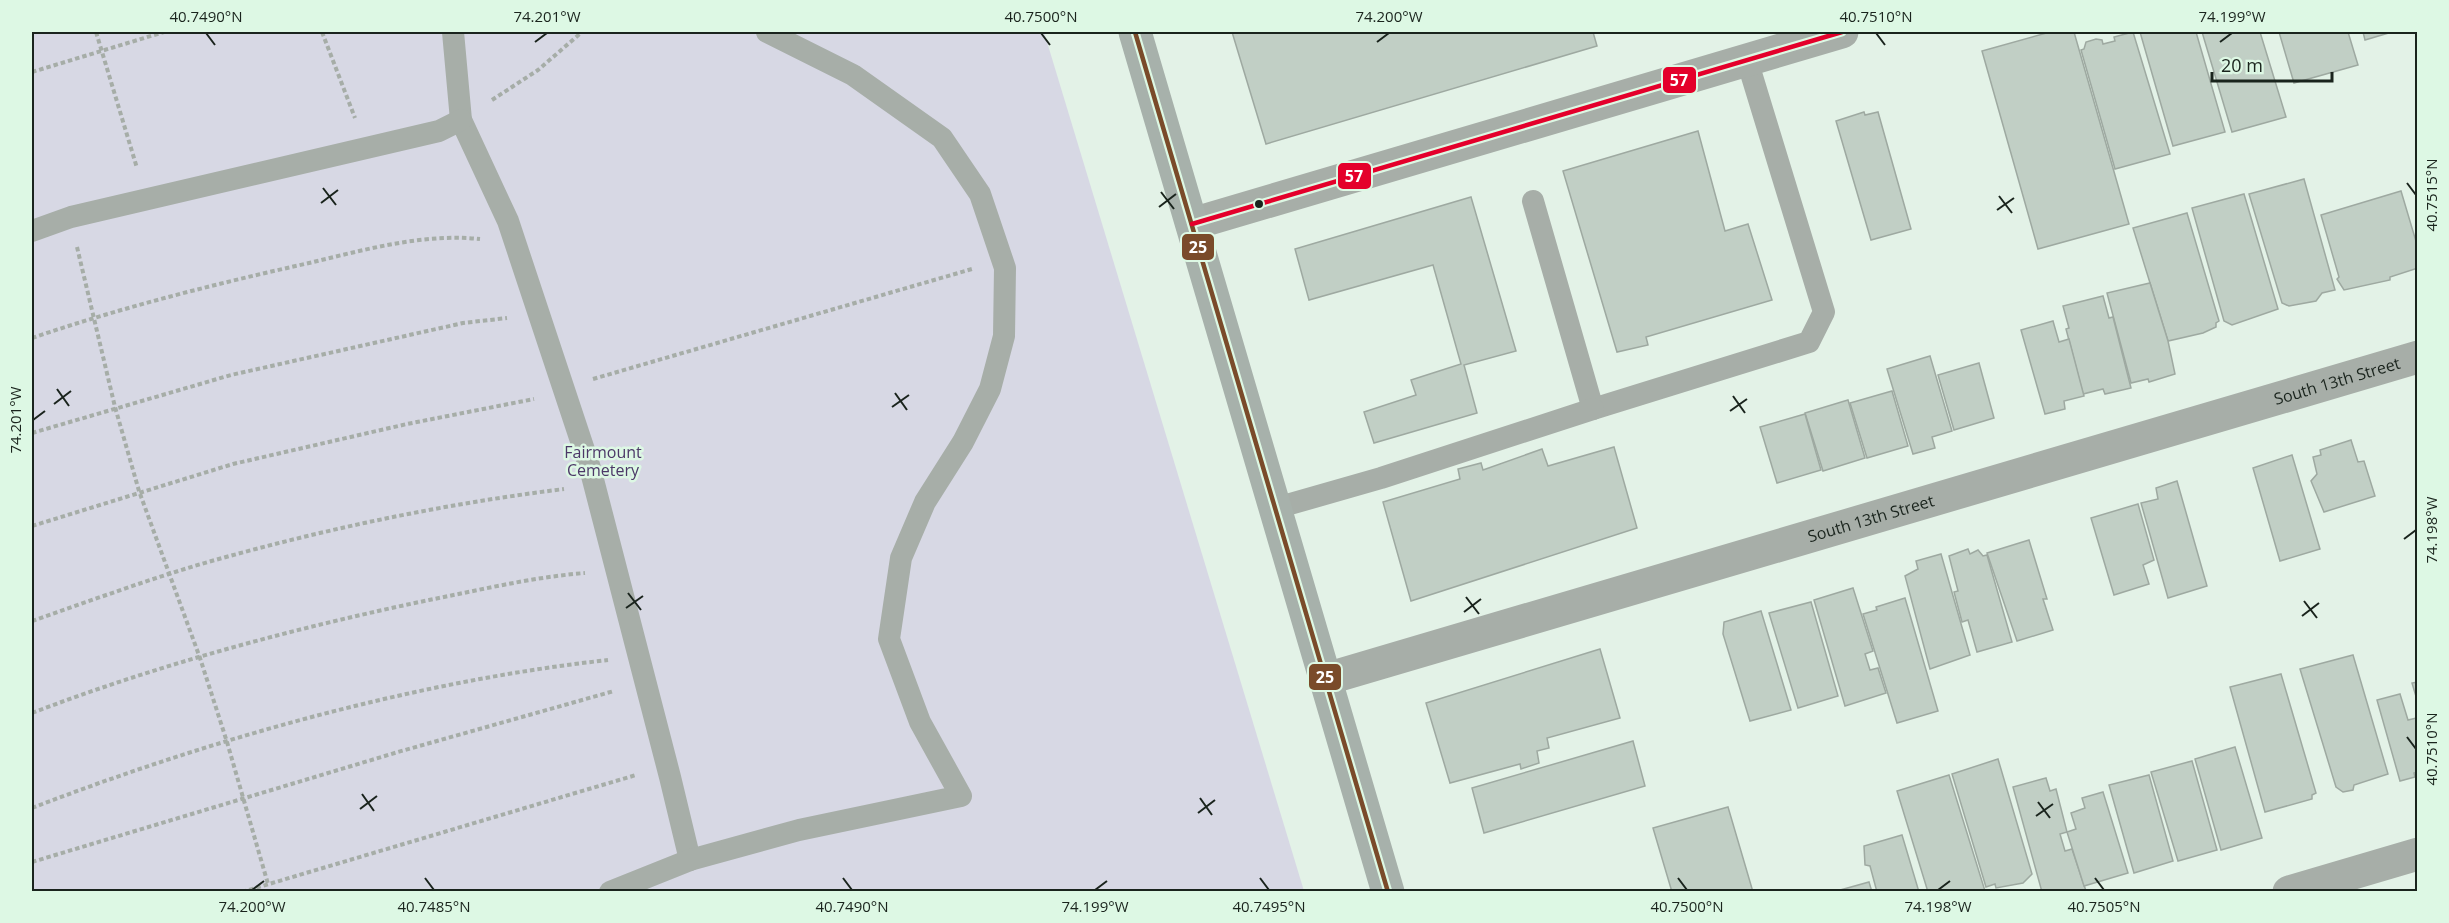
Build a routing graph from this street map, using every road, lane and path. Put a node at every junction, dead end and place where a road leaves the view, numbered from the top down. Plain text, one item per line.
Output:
1 (96, 32) edge
2 (164, 32) edge
3 (322, 32) edge
4 (453, 32) edge
5 (582, 32) edge
6 (767, 32) edge
7 (1135, 32) edge
8 (1842, 32) edge
9 (102, 50) junction
10 (1747, 60) junction
11 (32, 72) edge
12 (461, 120) junction
13 (367, 148) junction
14 (147, 201) junction
15 (1533, 201) dead end
16 (71, 217) junction
17 (1192, 224) junction
18 (32, 231) edge
19 (487, 239) dead end
20 (1002, 260) junction
21 (93, 317) junction
22 (515, 317) dead end
23 (32, 338) edge
24 (2418, 357) edge
25 (565, 387) junction
26 (538, 399) dead end
27 (115, 407) junction
28 (1593, 410) junction
29 (32, 433) edge
30 (573, 487) dead end
31 (139, 491) junction
32 (1276, 508) junction
33 (32, 526) edge
34 (588, 573) dead end
35 (168, 575) junction
36 (32, 621) edge
37 (200, 658) junction
38 (611, 660) dead end
39 (1326, 679) junction
40 (619, 689) dead end
41 (32, 713) edge
42 (227, 742) junction
43 (640, 774) dead end
44 (243, 799) junction
45 (32, 808) edge
46 (2418, 854) edge
47 (690, 860) junction
48 (32, 862) edge
49 (268, 884) junction
50 (242, 891) edge
51 (610, 891) edge
52 (1388, 891) edge
53 (2289, 891) edge

1 - 9 path
2 - 9 path
3 - 13 path
4 - 12 lane
5 - 12 path
6 - 20 lane
7 - 17 main road
8 - 10 street
9 - 11 path
9 - 14 path
10 - 17 street
10 - 28 lane
12 - 13 lane
12 - 25 lane
13 - 14 lane
14 - 16 lane
15 - 28 lane
16 - 18 lane
16 - 21 path
17 - 32 main road
19 - 21 path
20 - 25 path
20 - 47 lane
21 - 23 path
21 - 27 path
22 - 27 path
24 - 39 street, South 13th Street
25 - 47 lane
26 - 31 path
27 - 29 path
27 - 31 path
28 - 32 lane
30 - 35 path
31 - 33 path
31 - 35 path
32 - 39 main road
34 - 37 path
35 - 36 path
35 - 37 path
37 - 41 path
37 - 42 path
38 - 42 path
39 - 52 main road
40 - 44 path
42 - 44 path
42 - 45 path
43 - 49 path
44 - 48 path
44 - 49 path
46 - 53 street
47 - 51 lane
49 - 50 path

